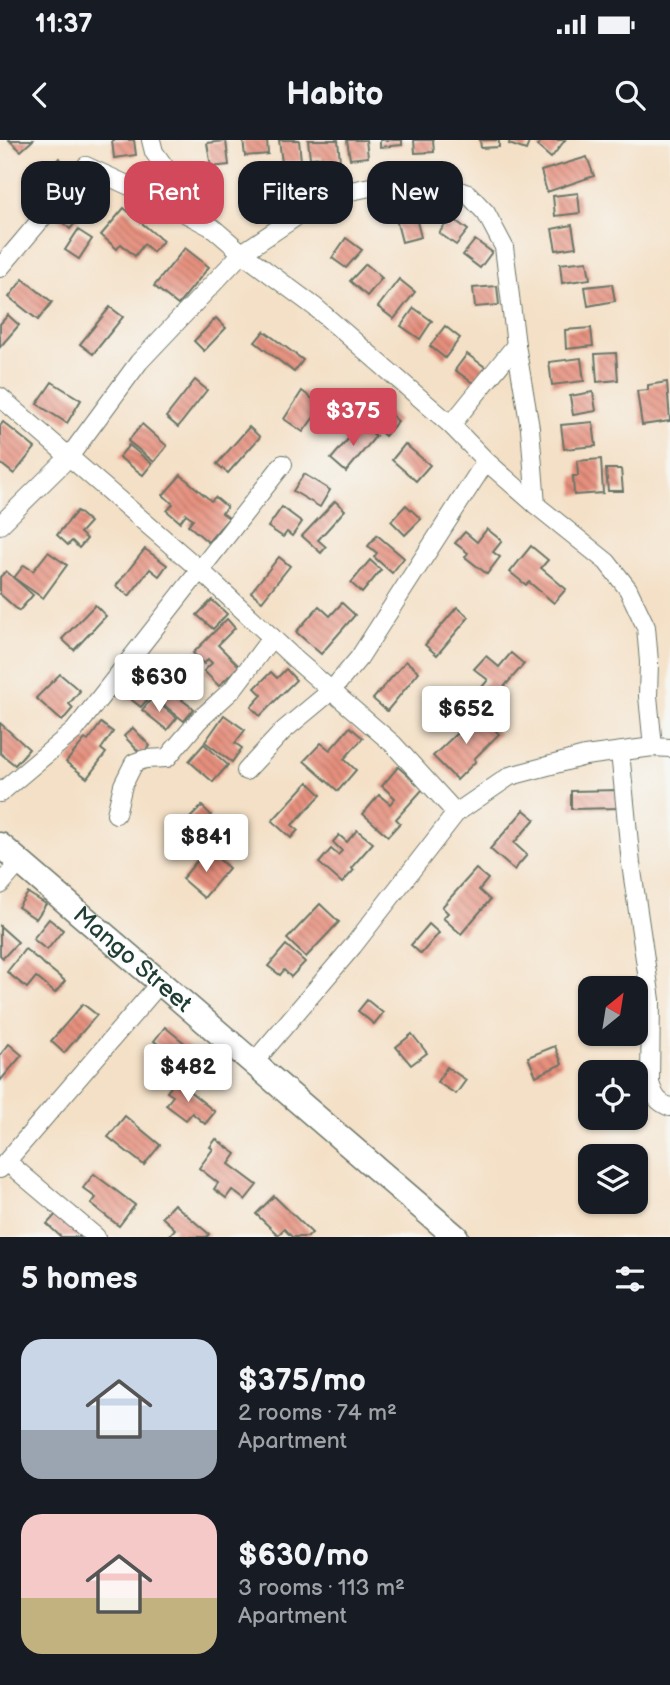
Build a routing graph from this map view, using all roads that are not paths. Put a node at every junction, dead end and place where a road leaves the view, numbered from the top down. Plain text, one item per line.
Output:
1 (151, 140) edge
2 (213, 228) junction
3 (242, 253) junction
4 (0, 268) edge
5 (516, 345) junction
6 (0, 397) edge
7 (451, 425) junction
8 (69, 457) junction
9 (486, 461) junction
10 (283, 464) dead end
11 (536, 505) junction
12 (0, 525) edge
13 (200, 570) junction
14 (272, 637) junction
15 (331, 691) junction
16 (661, 748) edge
17 (620, 752) junction
18 (246, 771) dead end
19 (0, 793) edge
20 (456, 813) junction
21 (116, 814) dead end
22 (0, 845) edge
23 (19, 863) junction
24 (0, 885) edge
25 (160, 984) junction
26 (254, 1062) junction
27 (670, 1107) edge
28 (3, 1166) edge
29 (96, 1237) edge
30 (456, 1237) edge

1 - 2 street
2 - 3 street
2 - 4 street
3 - 5 street
3 - 7 street
3 - 8 street
5 - 7 street
5 - 11 street
6 - 8 street
7 - 9 street
8 - 12 street
8 - 13 street
9 - 11 street
9 - 15 street
10 - 13 street
11 - 16 street
13 - 14 street
13 - 19 street
14 - 15 street
14 - 21 street
15 - 18 street
15 - 20 street
16 - 17 street
17 - 20 street
17 - 27 street
20 - 26 street
22 - 23 main road, Mango Street
23 - 24 street
23 - 25 main road, Mango Street
25 - 26 main road, Mango Street
25 - 28 street
26 - 30 main road, Mango Street
28 - 29 street

